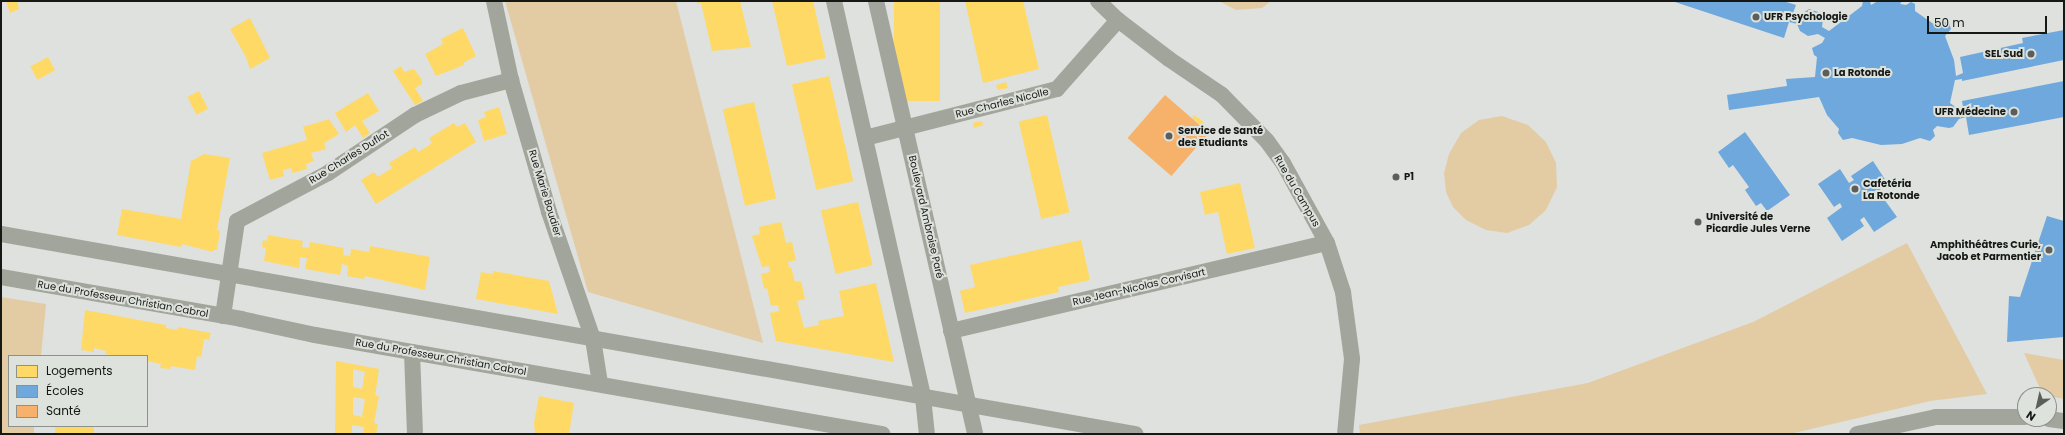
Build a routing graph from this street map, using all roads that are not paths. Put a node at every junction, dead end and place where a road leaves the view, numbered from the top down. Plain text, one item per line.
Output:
1 (494, 1) edge
2 (834, 1) edge
3 (876, 1) edge
4 (1098, 1) edge
5 (1118, 20) junction
6 (511, 80) junction
7 (905, 128) junction
8 (865, 138) junction
9 (1, 234) edge
10 (1327, 243) junction
11 (229, 273) junction
12 (1, 277) edge
13 (223, 316) junction
14 (951, 331) junction
15 (593, 339) junction
16 (412, 352) junction
17 (600, 383) junction
18 (923, 397) junction
19 (968, 405) junction
20 (2017, 417) edge
21 (415, 434) edge
22 (882, 434) edge
23 (927, 434) edge
24 (975, 434) edge
25 (1135, 434) edge
26 (1345, 434) edge
27 (1857, 434) edge

1 - 6 street, Rue Marie Boudier
2 - 8 street
3 - 7 street, Boulevard Ambroise Paré
4 - 5 street, Rue du Campus
5 - 7 street, Rue Charles Nicolle
5 - 10 street, Rue du Campus
6 - 11 street, Rue Charles Duflot
6 - 15 street, Rue Marie Boudier
7 - 8 street, Rue Charles Nicolle
7 - 14 street, Boulevard Ambroise Paré
8 - 18 street
9 - 11 street
10 - 14 street, Rue Jean-Nicolas Corvisart
10 - 26 street, Rue du Campus
11 - 13 street
11 - 15 street
12 - 13 street, Rue du Professeur Christian Cabrol
13 - 16 street, Rue du Professeur Christian Cabrol
14 - 19 street, Boulevard Ambroise Paré
15 - 17 street, Rue Marie Boudier
15 - 18 street
16 - 17 street, Rue du Professeur Christian Cabrol
16 - 21 street
17 - 22 street, Rue du Professeur Christian Cabrol
18 - 19 street
18 - 23 street
19 - 24 street, Boulevard Ambroise Paré
19 - 25 street
20 - 27 street

